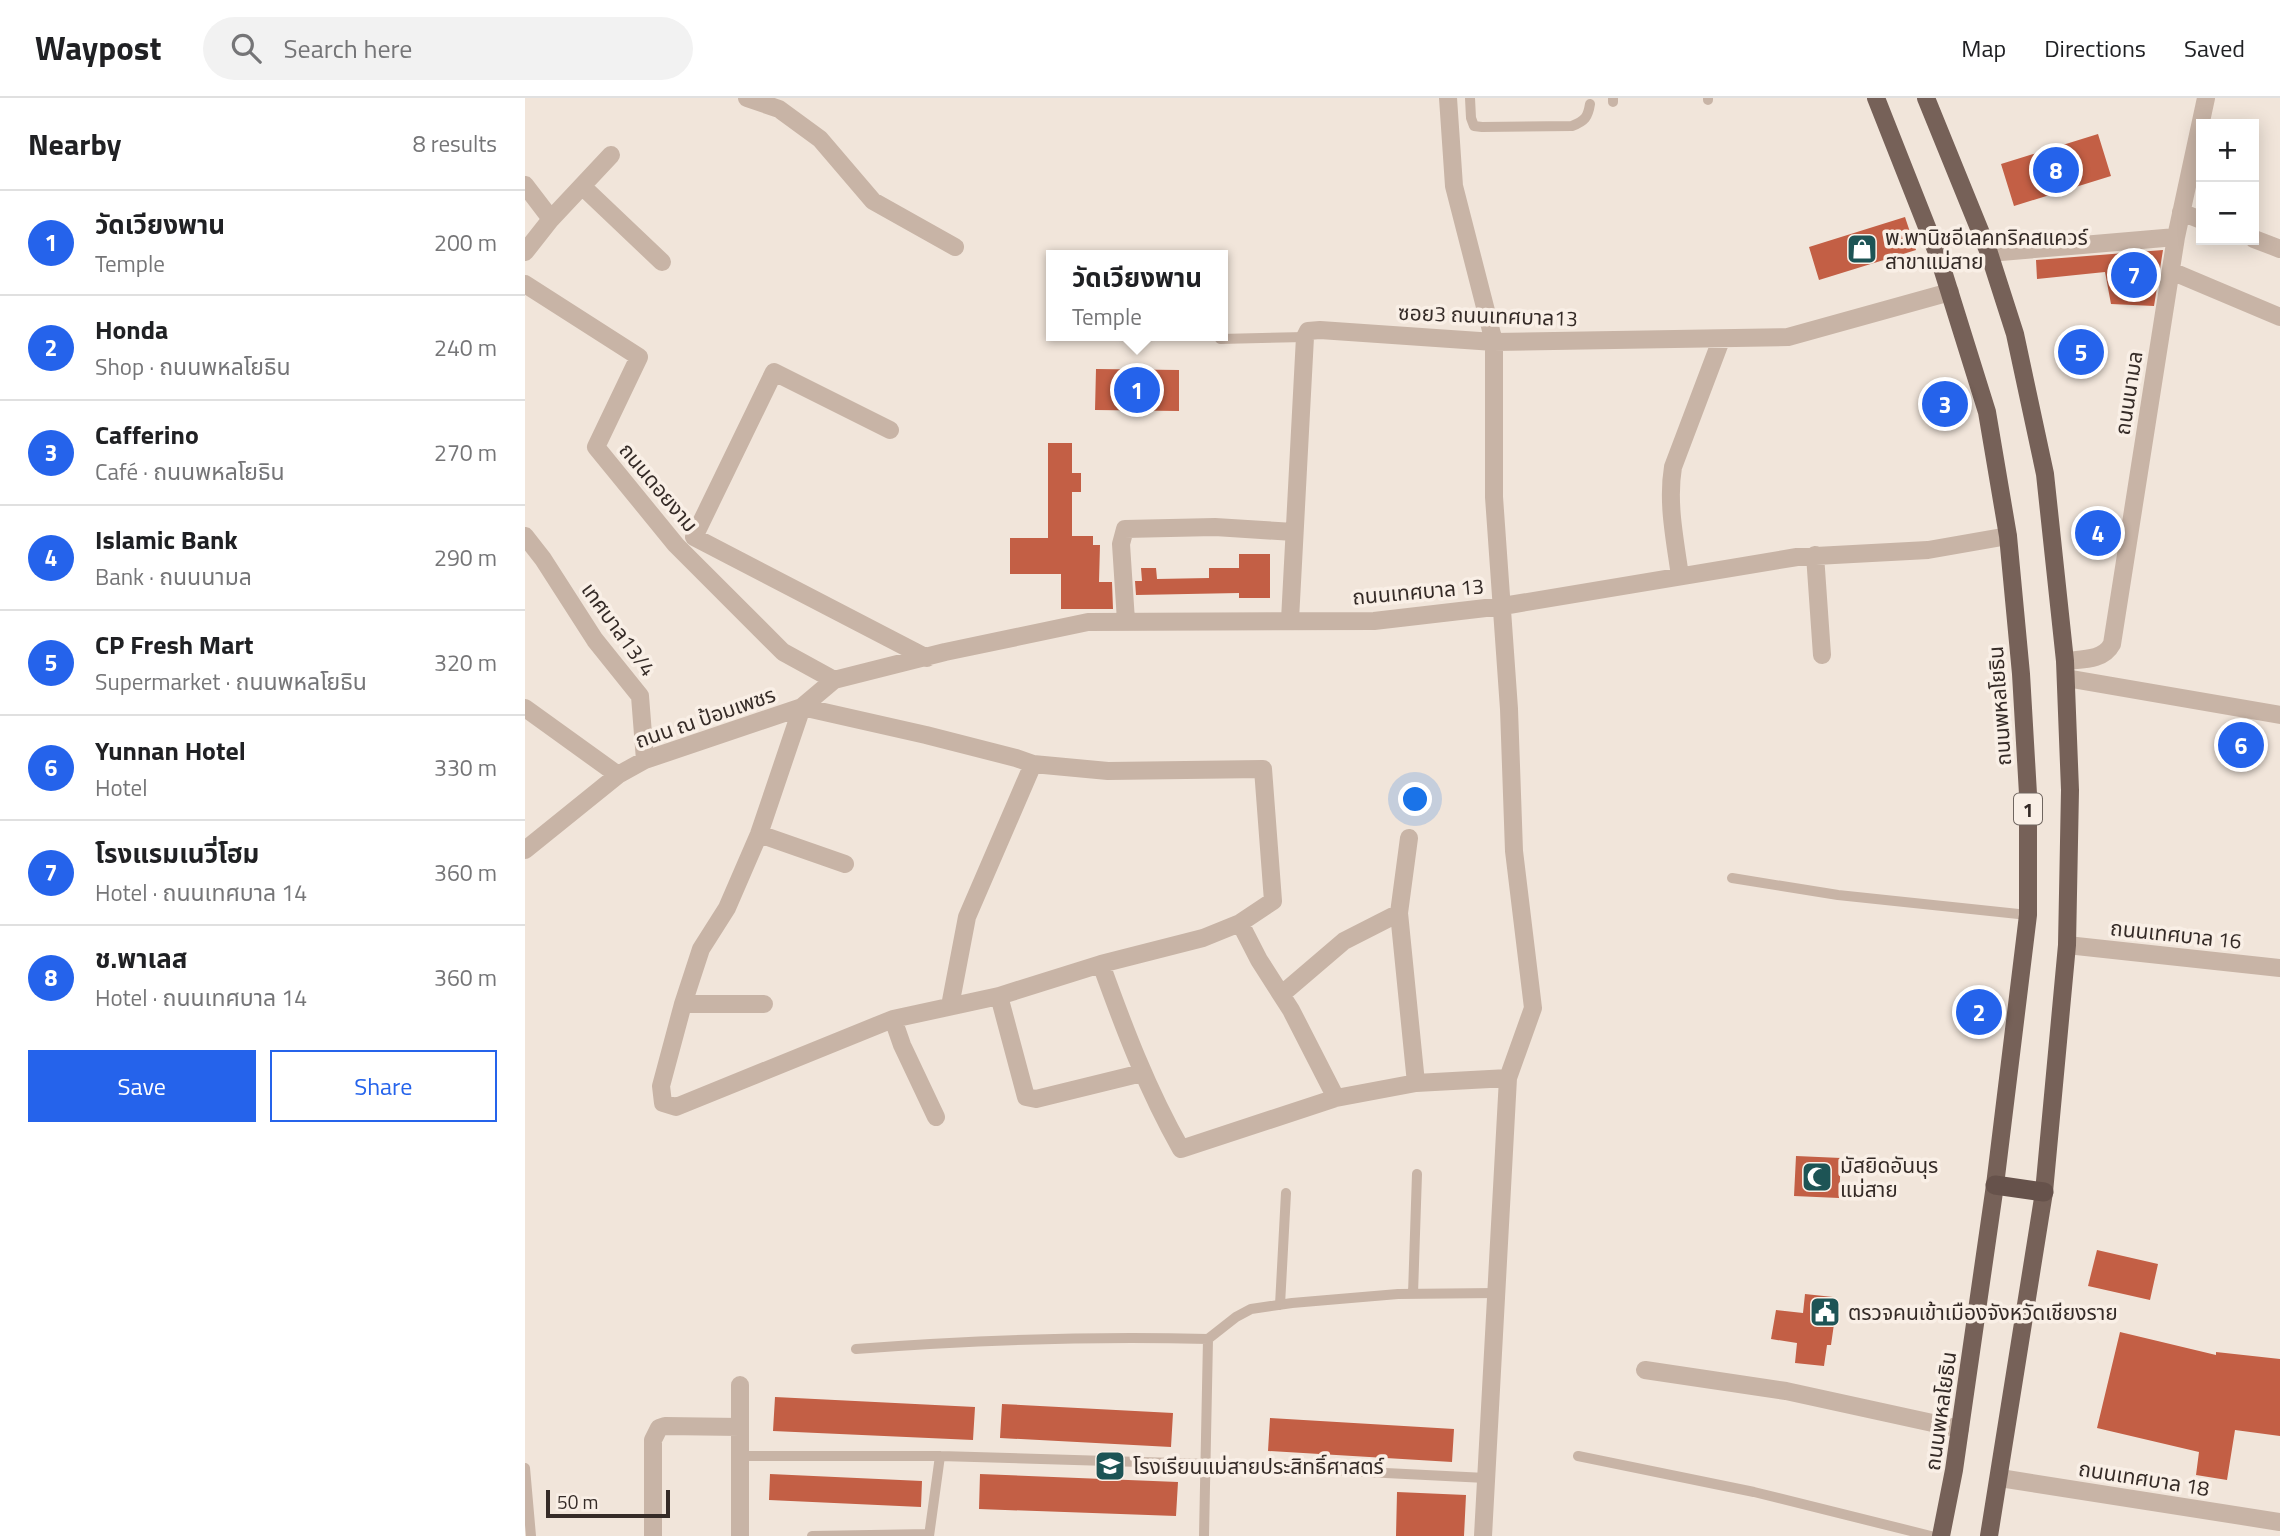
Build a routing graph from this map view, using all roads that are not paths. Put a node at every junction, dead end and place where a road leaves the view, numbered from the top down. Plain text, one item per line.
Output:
1 (747, 98) edge
2 (1448, 98) edge
3 (1471, 98) edge
4 (1877, 98) edge
5 (1926, 98) edge
6 (2206, 98) edge
7 (1590, 104) dead end
8 (611, 155) dead end
9 (525, 185) edge
10 (582, 186) junction
11 (2181, 212) junction
12 (2196, 218) edge
13 (551, 219) junction
14 (2176, 237) junction
15 (2259, 241) edge
16 (955, 247) dead end
17 (2280, 249) edge
18 (525, 252) edge
19 (1989, 253) junction
20 (662, 262) dead end
21 (2171, 271) junction
22 (525, 284) edge
23 (1950, 292) junction
24 (2280, 317) edge
25 (1305, 337) junction
26 (1228, 339) edge
27 (1721, 340) junction
28 (1494, 341) junction
29 (890, 430) dead end
30 (1294, 532) junction
31 (525, 536) edge
32 (2008, 536) junction
33 (1815, 555) junction
34 (1680, 576) junction
35 (1503, 606) junction
36 (1290, 620) junction
37 (1126, 621) junction
38 (1822, 655) dead end
39 (927, 658) junction
40 (2065, 669) junction
41 (834, 680) junction
42 (802, 707) junction
43 (525, 708) edge
44 (2280, 715) edge
45 (645, 760) junction
46 (1033, 764) junction
47 (618, 775) junction
48 (759, 834) junction
49 (1409, 838) dead end
50 (525, 850) edge
51 (845, 864) dead end
52 (1732, 878) dead end
53 (1399, 914) junction
54 (2028, 915) junction
55 (1240, 923) junction
56 (2067, 945) junction
57 (1101, 964) junction
58 (2280, 968) edge
59 (1282, 994) junction
60 (999, 996) junction
61 (683, 1004) junction
62 (764, 1004) dead end
63 (950, 1006) junction
64 (893, 1019) junction
65 (1142, 1073) junction
66 (1509, 1078) junction
67 (1416, 1083) junction
68 (1336, 1098) junction
69 (936, 1117) dead end
70 (1417, 1174) dead end
71 (1995, 1185) junction
72 (2044, 1192) junction
73 (1286, 1193) dead end
74 (1496, 1293) junction
75 (1413, 1294) junction
76 (1279, 1305) junction
77 (1208, 1339) junction
78 (856, 1349) dead end
79 (1646, 1370) dead end
80 (740, 1385) dead end
81 (740, 1427) junction
82 (1960, 1429) junction
83 (740, 1456) junction
84 (940, 1456) junction
85 (1578, 1456) dead end
86 (1207, 1464) junction
87 (525, 1468) edge
88 (1486, 1478) junction
89 (2000, 1478) junction
90 (2266, 1526) edge
91 (929, 1535) edge
92 (531, 1536) edge
93 (653, 1536) edge
94 (740, 1536) edge
95 (812, 1536) edge
96 (1204, 1536) edge
97 (1483, 1536) edge
98 (1931, 1536) edge
99 (1941, 1536) edge
100 (1989, 1536) edge

1 - 16 street
2 - 28 street
3 - 7 lane
4 - 23 main road, ถนนพหลโยธิน / 1
5 - 19 main road, 1
6 - 11 street, ถนนนามล
8 - 10 street
9 - 13 street
10 - 13 street
10 - 20 street
11 - 12 street
11 - 14 street, ถนนนามล
13 - 18 street
14 - 19 street
14 - 21 street, ถนนนามล
15 - 17 street
19 - 40 main road, 1
21 - 24 street
21 - 40 street, ถนนนามล
22 - 41 street, ถนนดอยงาม
23 - 27 street, ซอย3 ถนนเทศบาล13
23 - 32 main road, ถนนพหลโยธิน / 1
25 - 26 lane
25 - 28 street, ซอย3 ถนนเทศบาล13
25 - 30 street
27 - 28 street, ซอย3 ถนนเทศบาล13
27 - 34 street
28 - 35 street
29 - 39 street
30 - 36 street
30 - 37 street
31 - 45 street, เทศบาล13/4
32 - 33 street, ถนนเทศบาล 13
32 - 54 main road, ถนนพหลโยธิน / 1
33 - 34 street, ถนนเทศบาล 13
33 - 38 street
34 - 35 street, ถนนเทศบาล 13
35 - 36 street, ถนนเทศบาล 13
35 - 66 street
36 - 37 street, ถนนเทศบาล 13
37 - 39 street, ถนนเทศบาล 13
39 - 41 street, ถนนเทศบาล 13
40 - 44 street
40 - 56 main road, 1
41 - 42 street, ถนน ณ ป้อมเพชร
42 - 45 street, ถนน ณ ป้อมเพชร
42 - 46 street
42 - 48 street
43 - 47 street
45 - 47 street, ถนน ณ ป้อมเพชร
46 - 55 street
46 - 63 street
47 - 50 street, ถนน ณ ป้อมเพชร
48 - 51 street
48 - 61 street
49 - 53 street
52 - 54 lane
53 - 59 street
53 - 67 street
54 - 71 main road, ถนนพหลโยธิน / 1
55 - 57 street
55 - 59 street
56 - 58 street, ถนนเทศบาล 16
56 - 72 main road, 1
57 - 60 street
57 - 65 street
59 - 68 street
60 - 63 street
60 - 65 street
61 - 62 street
61 - 64 street
63 - 64 street
64 - 69 street
65 - 68 street
66 - 67 street
66 - 74 street
67 - 68 street
70 - 75 lane
71 - 72 highway
71 - 82 main road, ถนนพหลโยธิน / 1
72 - 89 main road, 1
73 - 76 lane
74 - 75 lane
74 - 88 street
75 - 76 lane
76 - 77 lane
77 - 78 lane
77 - 86 lane
79 - 82 street
80 - 81 street
81 - 83 street
81 - 93 street
82 - 99 main road, ถนนพหลโยธิน / 1
83 - 84 lane
83 - 94 street
84 - 86 lane
84 - 91 lane
85 - 98 lane
86 - 88 lane
86 - 96 lane
87 - 92 lane
88 - 97 street
89 - 90 street, ถนนเทศบาล 18
89 - 100 main road, 1
91 - 95 lane

